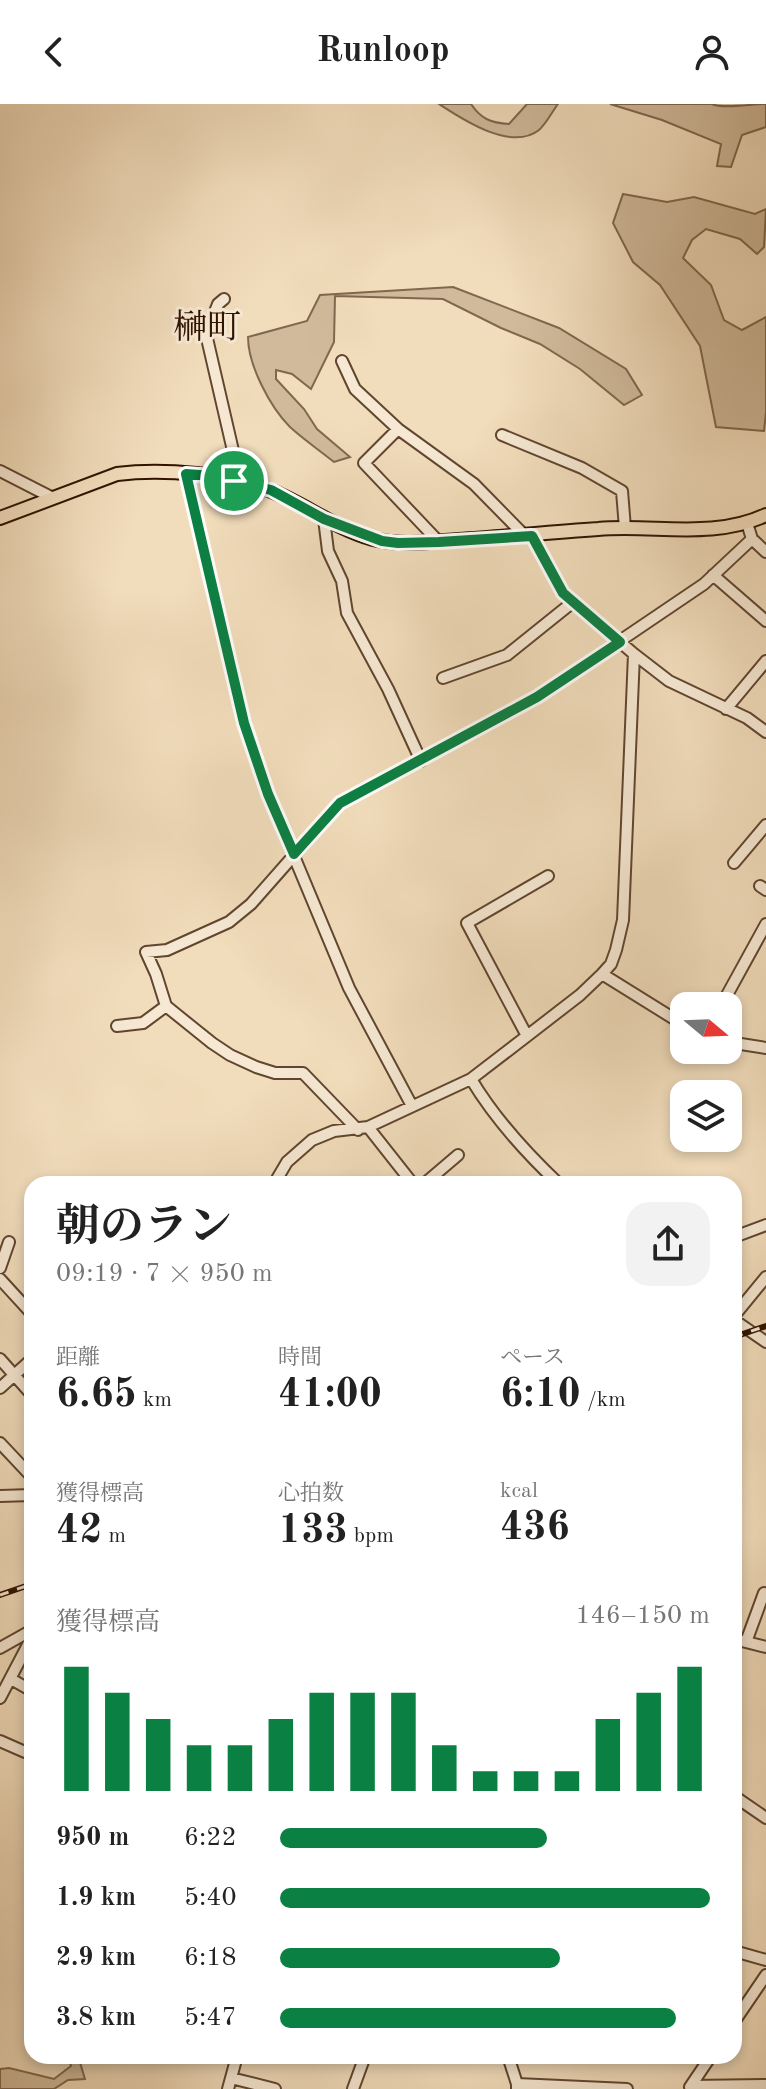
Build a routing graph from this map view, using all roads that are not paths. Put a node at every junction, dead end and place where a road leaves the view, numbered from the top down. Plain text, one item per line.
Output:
1 (224, 299) dead end
2 (342, 361) dead end
3 (398, 429) junction
4 (502, 435) dead end
5 (0, 471) edge
6 (186, 474) junction
7 (234, 481) junction
8 (51, 497) junction
9 (766, 515) edge
10 (0, 518) edge
11 (324, 519) junction
12 (747, 523) junction
13 (625, 528) junction
14 (529, 536) junction
15 (752, 539) junction
16 (439, 542) junction
17 (766, 552) edge
18 (713, 575) junction
19 (573, 602) junction
20 (766, 621) edge
21 (620, 642) junction
22 (634, 654) junction
23 (766, 661) edge
24 (443, 678) dead end
25 (726, 709) junction
26 (766, 732) edge
27 (421, 761) junction
28 (766, 825) edge
29 (294, 854) junction
30 (734, 863) dead end
31 (548, 876) dead end
32 (766, 924) edge
33 (602, 974) junction
34 (729, 992) edge
35 (166, 1006) junction
36 (670, 1016) edge
37 (117, 1026) dead end
38 (527, 1036) junction
39 (742, 1044) edge
40 (766, 1048) edge
41 (471, 1079) junction
42 (412, 1106) junction
43 (363, 1128) junction
44 (458, 1155) dead end
45 (279, 1176) edge
46 (406, 1176) edge
47 (433, 1176) edge
48 (551, 1176) edge
49 (766, 1225) edge
50 (742, 1234) edge
51 (9, 1242) dead end
52 (0, 1268) edge
53 (766, 1277) edge
54 (1, 1281) edge
55 (24, 1305) edge
56 (742, 1308) edge
57 (742, 1324) edge
58 (766, 1342) edge
59 (0, 1359) edge
60 (24, 1366) edge
61 (14, 1375) junction
62 (24, 1386) edge
63 (0, 1388) edge
64 (0, 1443) edge
65 (24, 1468) edge
66 (24, 1495) edge
67 (0, 1496) edge
68 (764, 1593) dead end
69 (742, 1633) edge
70 (24, 1634) edge
71 (742, 1641) edge
72 (766, 1647) edge
73 (0, 1648) edge
74 (24, 1653) edge
75 (11, 1679) junction
76 (24, 1686) edge
77 (0, 1698) edge
78 (0, 1741) edge
79 (24, 1752) edge
80 (742, 1802) edge
81 (766, 1818) edge
82 (742, 1953) edge
83 (766, 1960) edge
84 (766, 1975) edge
85 (742, 2010) edge
86 (362, 2064) edge
87 (510, 2064) edge
88 (706, 2064) edge
89 (230, 2083) edge
90 (766, 2085) edge
91 (517, 2086) edge
92 (690, 2087) edge
93 (275, 2089) edge
94 (353, 2089) edge
95 (627, 2089) edge

1 - 7 street
2 - 3 street
3 - 14 street
3 - 16 street
4 - 13 street
5 - 8 street
6 - 7 main road
6 - 8 main road
6 - 29 street
7 - 11 main road
8 - 10 main road
9 - 12 main road
11 - 16 main road
11 - 27 street
12 - 13 main road
12 - 15 street
13 - 14 main road
14 - 16 main road
14 - 19 street
15 - 17 street
15 - 18 street
18 - 20 street
18 - 21 street
19 - 21 street
19 - 24 street
21 - 22 street
21 - 27 street
22 - 25 street
22 - 33 street
23 - 25 street
25 - 26 street
27 - 29 street
28 - 30 street
29 - 35 street
29 - 42 street
31 - 38 street
32 - 34 street
33 - 36 street
33 - 38 street
35 - 37 street
35 - 43 street
38 - 41 street
39 - 40 street
41 - 42 street
41 - 48 street
42 - 43 street
43 - 45 street
43 - 46 street
44 - 47 street
49 - 50 street
51 - 52 street
53 - 56 street
54 - 55 street
57 - 58 street
59 - 61 street
60 - 61 street
61 - 62 street
61 - 63 street
64 - 65 street
66 - 67 street
68 - 69 street
70 - 73 street
71 - 72 street
74 - 75 street
75 - 76 street
75 - 77 street
78 - 79 street
80 - 81 street
82 - 83 street
84 - 85 street
86 - 94 street
87 - 91 street
88 - 92 street
89 - 93 street
90 - 92 street
91 - 95 street

